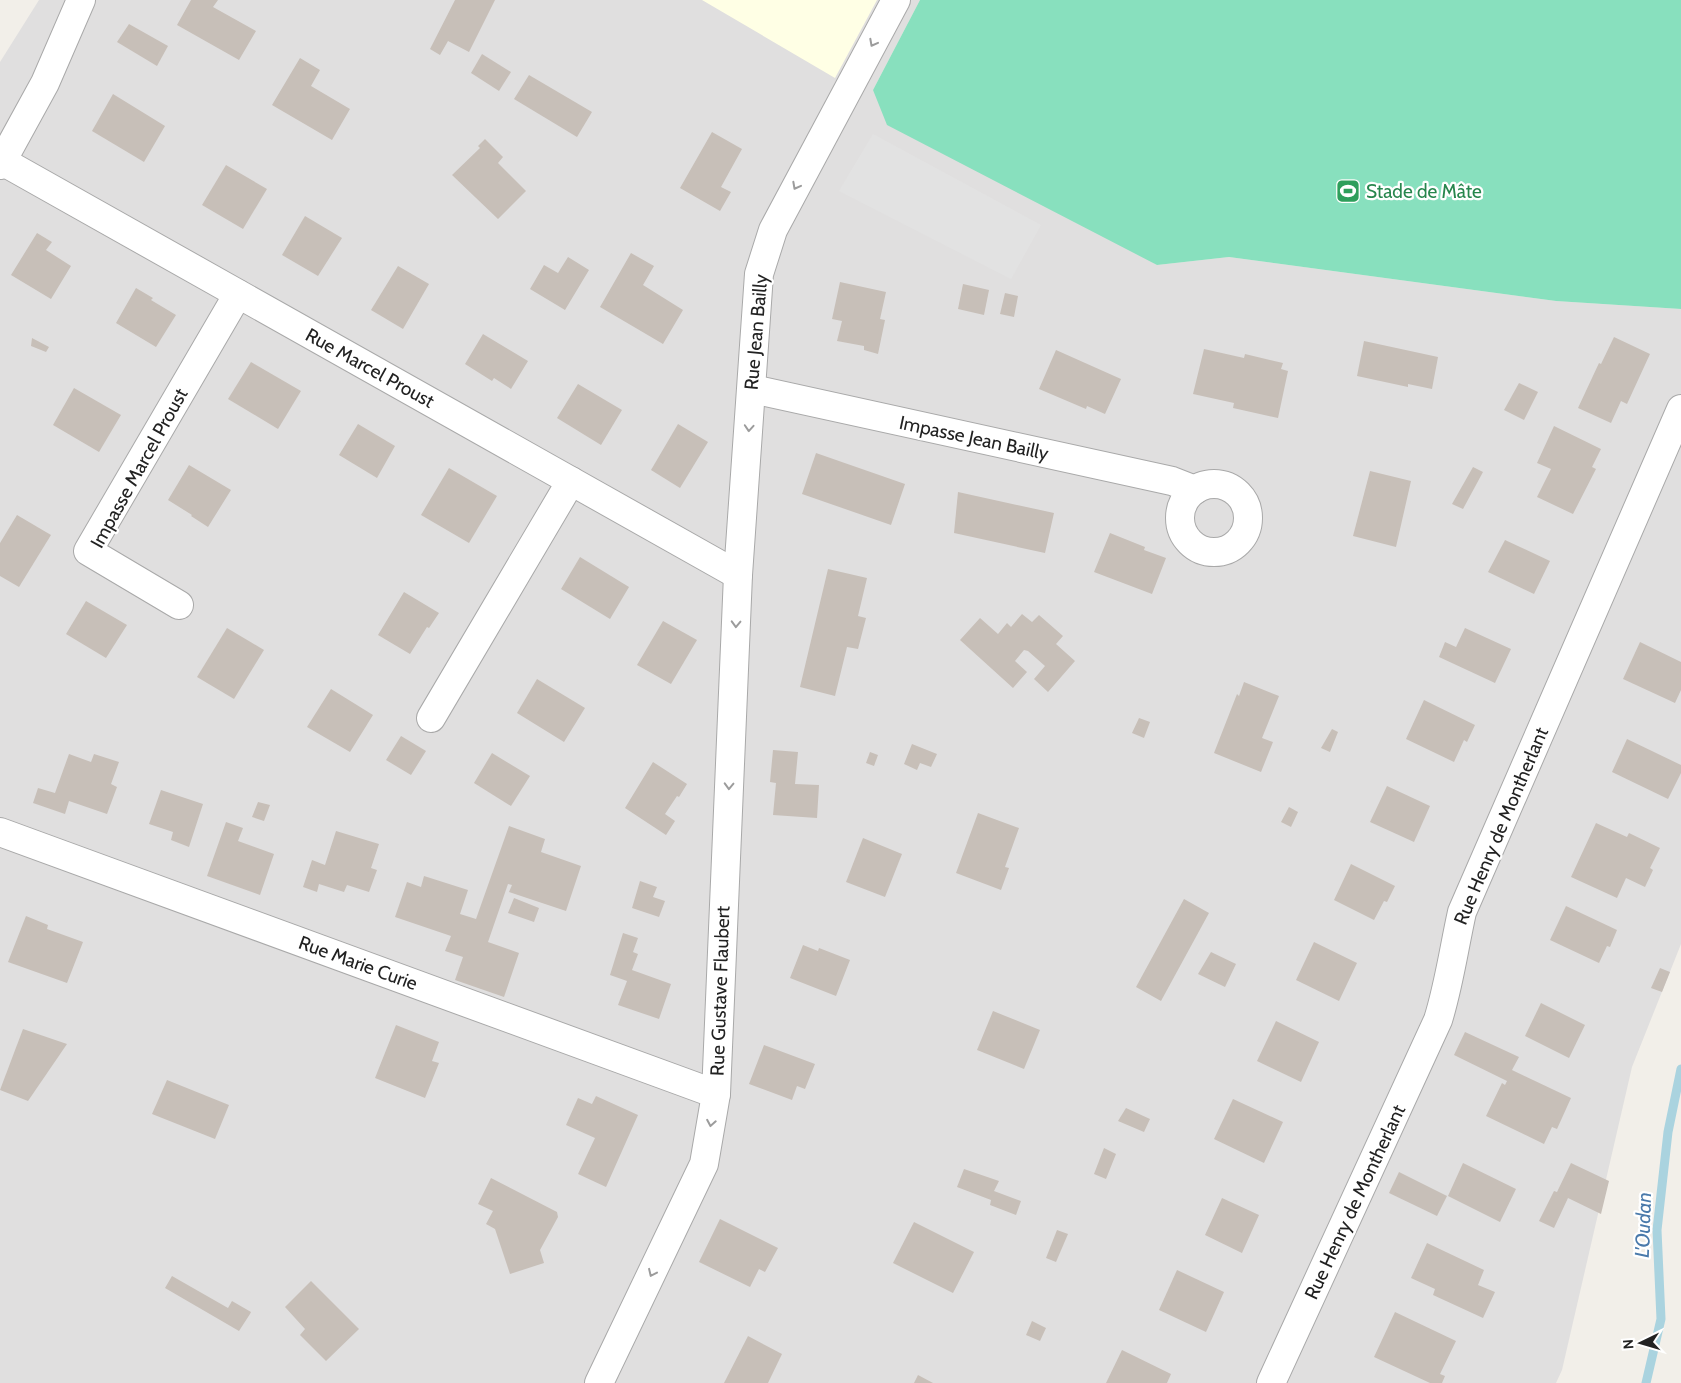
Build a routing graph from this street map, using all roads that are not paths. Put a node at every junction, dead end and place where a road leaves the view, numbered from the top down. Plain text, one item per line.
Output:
1 (82, 0) edge
2 (896, 0) edge
3 (1, 163) edge
4 (238, 294) junction
5 (752, 389) junction
6 (1681, 409) edge
7 (571, 481) junction
8 (1195, 490) dead end
9 (738, 575) junction
10 (179, 605) dead end
11 (431, 718) dead end
12 (0, 832) edge
13 (716, 1094) junction
14 (600, 1383) edge
15 (1271, 1383) edge

1 - 3 street
2 -> 5 street, Rue Jean Bailly
3 - 4 street, Rue Marcel Proust
4 - 7 street, Rue Marcel Proust
4 - 10 street, Impasse Marcel Proust
5 - 8 street, Impasse Jean Bailly
5 -> 9 street, Rue Jean Bailly
6 - 15 street, Rue Henry de Montherlant
7 - 9 street, Rue Marcel Proust
7 - 11 street
9 -> 13 street, Rue Gustave Flaubert
12 - 13 street, Rue Marie Curie
13 -> 14 street, Rue Gustave Flaubert

